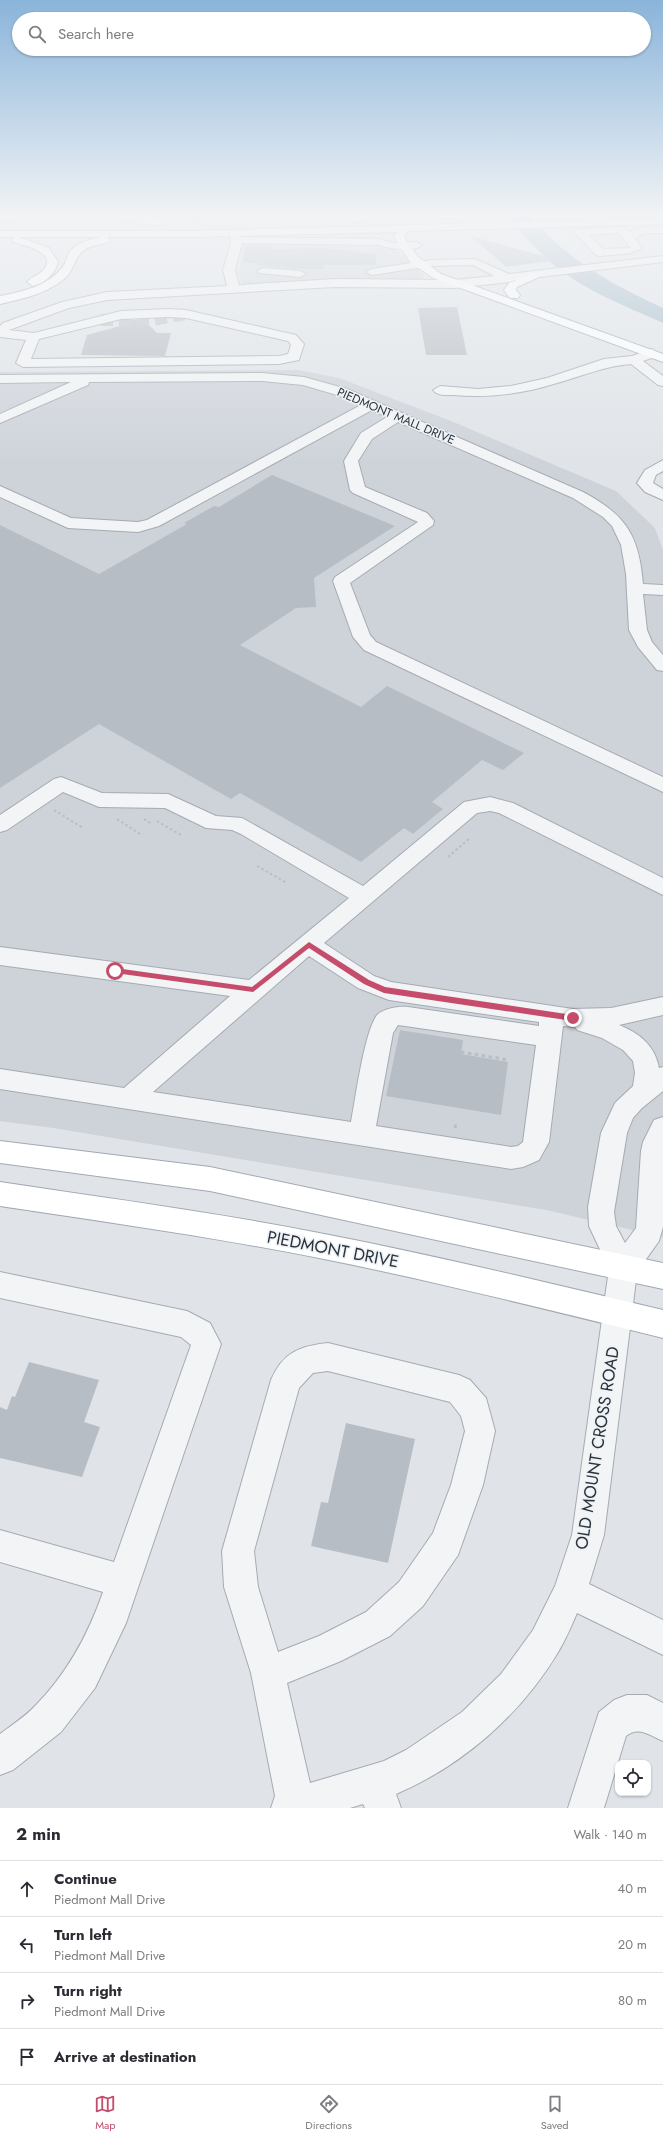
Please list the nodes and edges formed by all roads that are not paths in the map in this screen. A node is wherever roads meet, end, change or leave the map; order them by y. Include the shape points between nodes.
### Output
1 (14, 296) edge
2 (122, 296) edge
3 (492, 296) edge
4 (517, 296) edge
5 (0, 300) edge
6 (0, 332) edge
7 (34, 337) junction
8 (659, 353) edge
9 (634, 360) junction
10 (91, 378) junction
11 (0, 379) edge
12 (663, 382) edge
13 (440, 390) dead end
14 (372, 405) junction
15 (397, 416) junction
16 (0, 419) edge
17 (663, 464) edge
18 (0, 491) edge
19 (663, 495) edge
20 (634, 588) junction
21 (663, 590) edge
22 (663, 666) edge
23 (663, 785) edge
24 (0, 825) edge
25 (663, 887) edge
26 (365, 897) junction
27 (309, 944) junction
28 (0, 956) edge
29 (253, 990) junction
30 (663, 1006) edge
31 (558, 1024) junction
32 (0, 1079) edge
33 (654, 1082) edge
34 (128, 1099) junction
35 (663, 1128) edge
36 (361, 1135) junction
37 (0, 1152) edge
38 (0, 1194) edge
39 (623, 1268) junction
40 (663, 1276) edge
41 (0, 1285) edge
42 (617, 1313) junction
43 (663, 1324) edge
44 (0, 1546) edge
45 (122, 1581) junction
46 (570, 1592) junction
47 (663, 1638) edge
48 (268, 1673) junction
49 (663, 1723) edge
50 (0, 1757) edge
51 (378, 1796) edge
52 (292, 1807) edge
53 (586, 1808) edge

1 - 5 main road
2 - 6 street via 94,298 66,305 7,326
3 - 8 main road
4 - 8 main road
6 - 7 street
7 - 7 street via 121,315 168,313 186,314 292,338 298,344 294,357 279,360 23,363
8 - 9 street
9 - 12 street
9 - 13 street via 609,362 540,384 493,392
10 - 11 street, PIEDMONT MALL DRIVE
10 - 14 street, PIEDMONT MALL DRIVE via 283,378 329,387
10 - 16 street
14 - 15 street, PIEDMONT MALL DRIVE
14 - 18 street via 153,523 138,527 68,523
15 - 20 street, PIEDMONT MALL DRIVE via 578,495 602,510 618,524 629,540
15 - 23 street via 366,436 351,461 358,490 421,516 426,521 425,525 341,580 362,638 370,646
17 - 19 street via 650,473 646,481 647,487
20 - 21 street
20 - 22 street, PIEDMONT MALL DRIVE via 636,618 642,639
24 - 26 street via 61,784 90,798 103,801 168,801 213,824 235,823 248,829
25 - 26 street via 498,804 485,804 471,807 464,812
26 - 27 street
27 - 29 street
27 - 31 street via 366,982 384,990
28 - 29 street
29 - 34 street
30 - 31 street via 611,1017
31 - 33 street via 622,1036 636,1045 646,1061 647,1076
31 - 36 street via 408,1016 389,1018 382,1027
31 - 36 street via 536,1142 528,1154 511,1158
32 - 34 street
33 - 39 street via 622,1113 615,1128 601,1220
34 - 36 street
35 - 39 street, OLD MOUNT CROSS ROAD via 654,1151 649,1232
37 - 39 main road via 210,1179
38 - 42 main road, PIEDMONT DRIVE via 353,1252
39 - 40 main road
39 - 42 street, OLD MOUNT CROSS ROAD
41 - 45 street via 187,1325 200,1333 206,1344
42 - 43 main road, PIEDMONT DRIVE
42 - 46 street, OLD MOUNT CROSS ROAD via 588,1535
44 - 45 street
45 - 50 street via 109,1623 83,1676 48,1719
46 - 47 street
46 - 51 street, OLD MOUNT CROSS ROAD via 541,1648 513,1686 475,1725 420,1763 389,1778
48 - 48 street via 329,1649 378,1624 411,1594 446,1543 467,1486 480,1431 475,1409 459,1390 328,1356 306,1360 286,1380 238,1551 241,1587
48 - 52 street
49 - 53 street via 647,1714 627,1713 612,1725
51 - 52 street, OLD MOUNT CROSS ROAD

